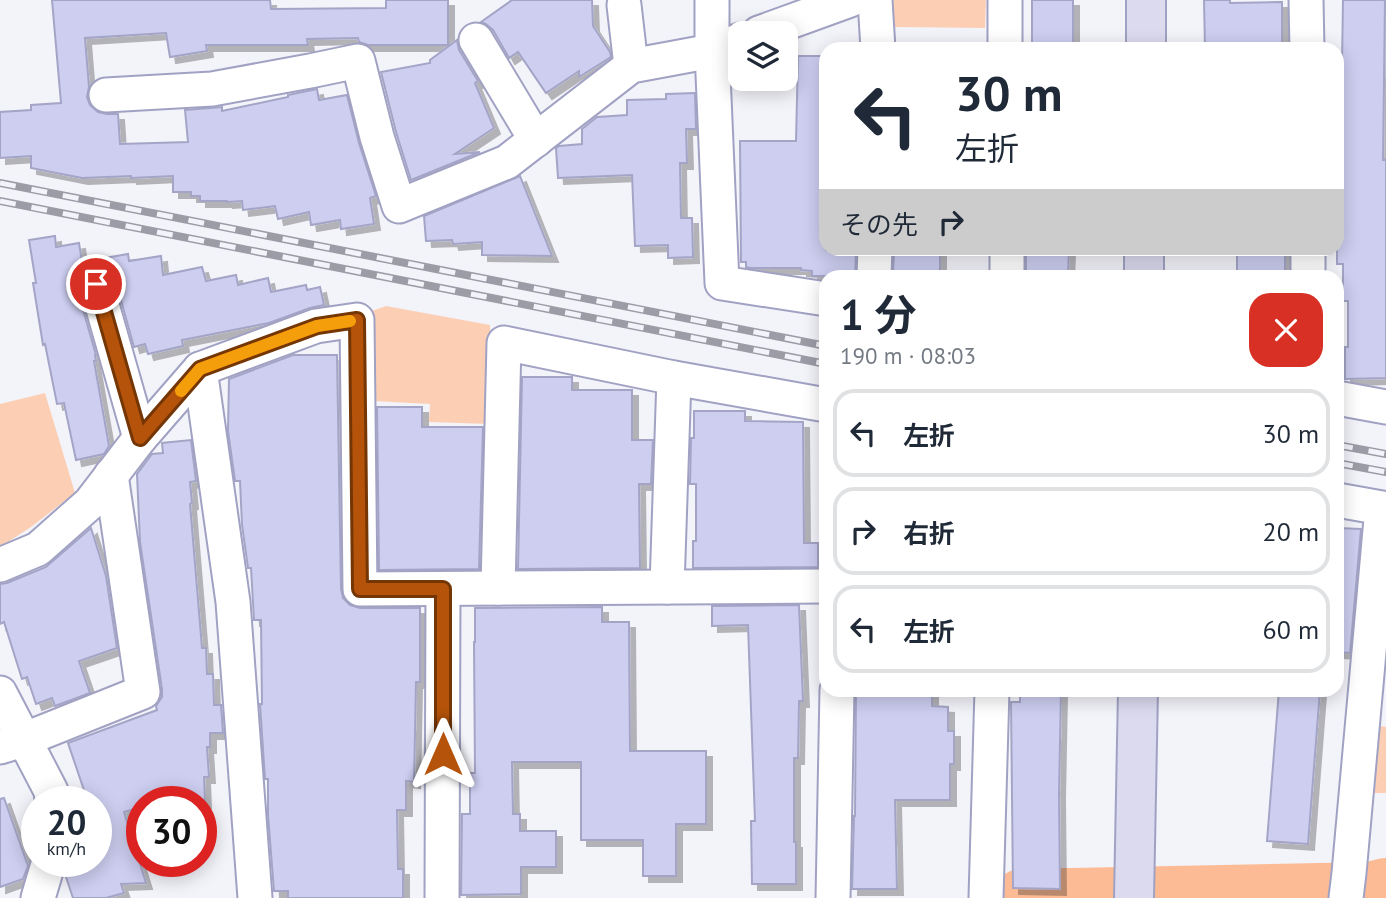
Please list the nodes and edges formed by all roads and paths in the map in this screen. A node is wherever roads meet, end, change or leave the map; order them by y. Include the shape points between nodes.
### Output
1 (712, 0) edge
2 (850, 0) edge
3 (875, 0) edge
4 (1005, 0) edge
5 (1146, 0) edge
6 (1306, 0) edge
7 (624, 5) dead end
8 (792, 21) edge
9 (476, 40) dead end
10 (878, 42) edge
11 (1005, 42) edge
12 (1146, 42) edge
13 (1307, 42) edge
14 (726, 45) edge
15 (631, 66) junction
16 (106, 95) dead end
17 (536, 140) junction
18 (96, 284) dead end
19 (819, 298) edge
20 (200, 369) junction
21 (674, 378) junction
22 (1344, 399) edge
23 (819, 404) edge
24 (1386, 407) edge
25 (140, 438) junction
26 (111, 475) junction
27 (1344, 501) edge
28 (0, 565) edge
29 (819, 586) edge
30 (667, 587) junction
31 (498, 588) junction
32 (443, 589) junction
33 (0, 693) edge
34 (837, 697) edge
35 (992, 697) edge
36 (1138, 697) edge
37 (12, 744) edge
38 (47, 786) edge
39 (44, 877) edge
40 (1348, 885) edge
41 (1135, 889) edge
42 (833, 893) edge
43 (986, 893) edge
44 (442, 895) edge
45 (38, 898) edge
46 (255, 898) edge

1 - 14 street
2 - 8 street
3 - 10 street
4 - 11 street
5 - 12 street
6 - 13 street
7 - 15 street
9 - 17 street
14 - 15 street
14 - 19 street via 722,283
15 - 17 street
16 - 17 street via 212,89 358,61 399,206 507,162
18 - 25 street
20 - 25 street
20 - 32 street via 317,326 357,320 360,589
20 - 46 street via 233,602
21 - 23 street
21 - 30 street
21 - 31 street via 504,343
22 - 24 street
25 - 26 street
26 - 28 street via 90,503 37,548
26 - 37 street via 143,692
27 - 40 street via 1382,508
29 - 30 street
30 - 31 street
31 - 32 street
32 - 44 street
33 - 37 street
34 - 42 street
35 - 43 street
36 - 41 street
37 - 38 street
39 - 45 street

